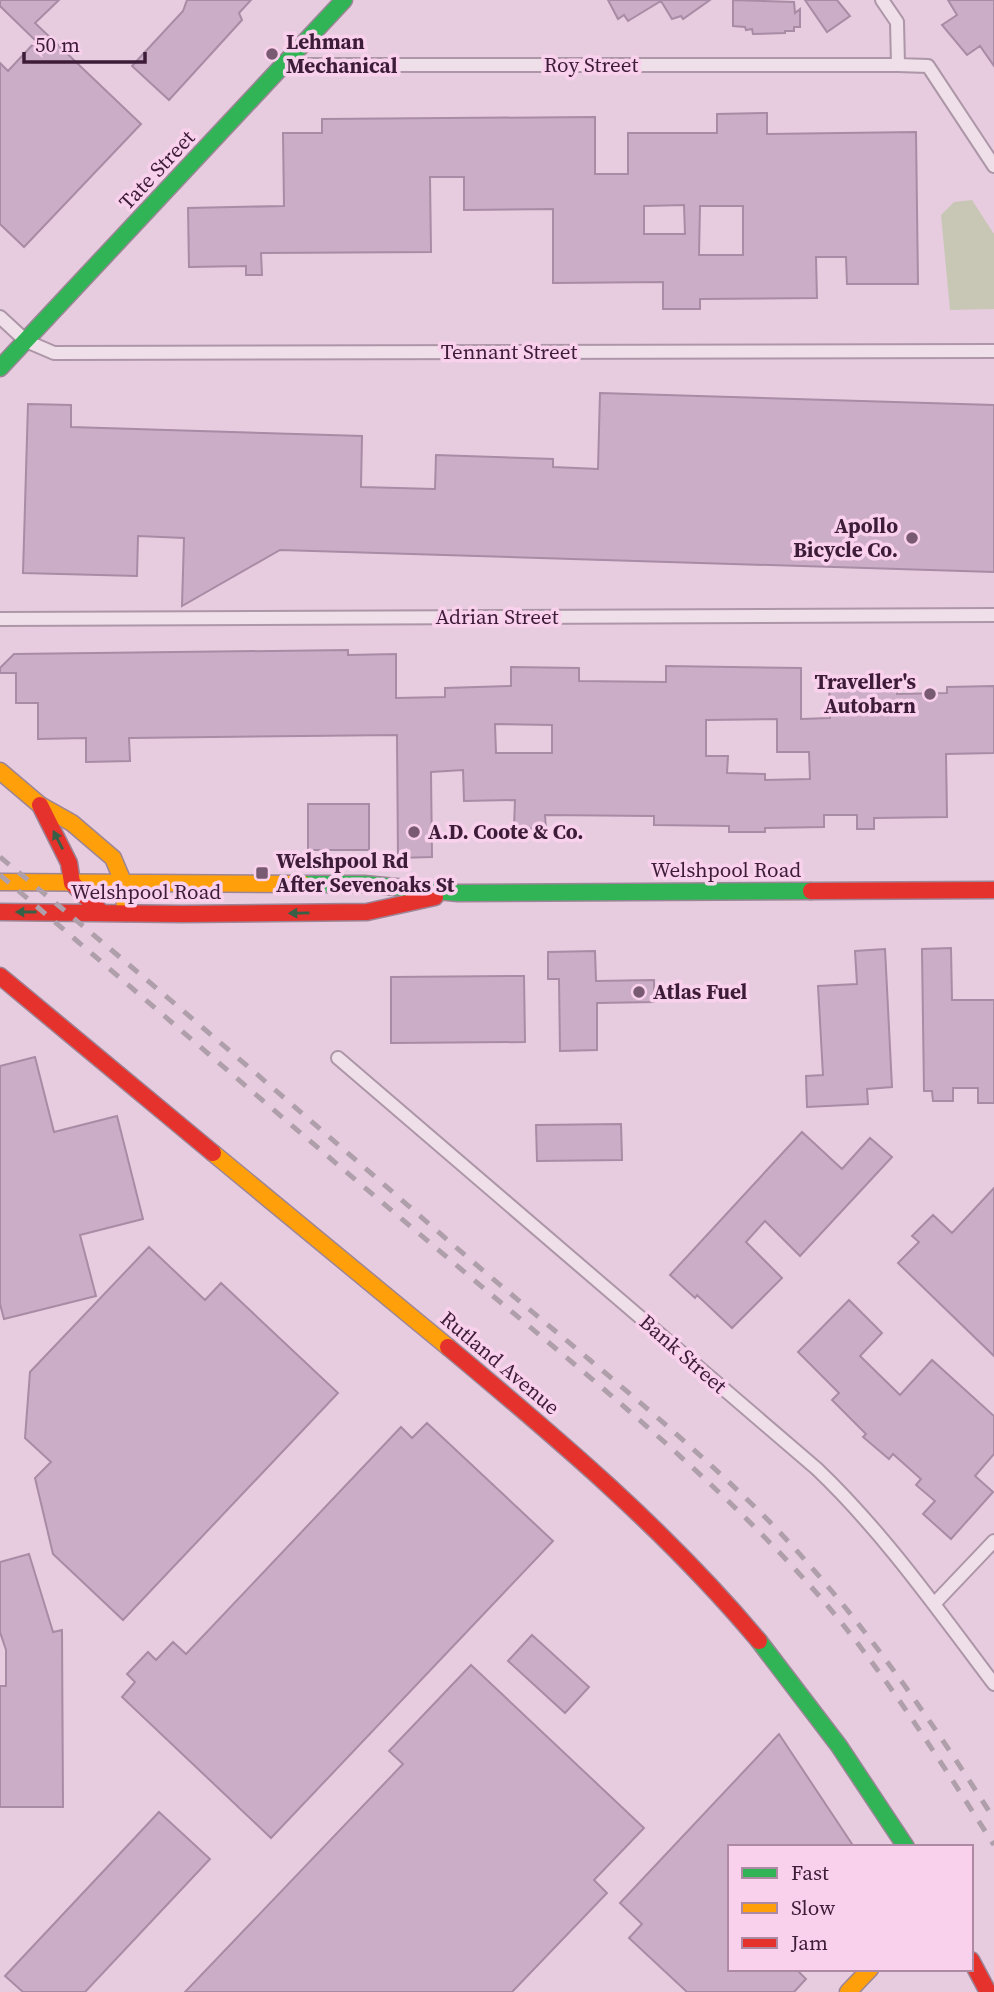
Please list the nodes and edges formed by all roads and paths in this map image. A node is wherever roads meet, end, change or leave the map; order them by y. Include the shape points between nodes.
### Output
1 (344, 0) edge
2 (883, 0) edge
3 (283, 65) junction
4 (898, 65) junction
5 (994, 166) edge
6 (0, 317) edge
7 (26, 341) junction
8 (994, 351) edge
9 (0, 368) edge
10 (994, 615) edge
11 (0, 619) edge
12 (0, 771) edge
13 (40, 806) junction
14 (0, 882) edge
15 (72, 883) junction
16 (124, 884) junction
17 (994, 890) edge
18 (457, 892) junction
19 (0, 912) edge
20 (101, 912) junction
21 (125, 913) junction
22 (0, 976) edge
23 (338, 1058) dead end
24 (994, 1541) edge
25 (934, 1604) junction
26 (994, 1684) edge
27 (905, 1845) edge
28 (973, 1964) edge
29 (868, 1971) edge
30 (848, 1992) edge
31 (988, 1992) edge

1 - 3 street, Tate Street
2 - 4 street via 897,22
3 - 4 street, Roy Street
3 - 7 street, Tate Street
4 - 5 street, Roy Street via 928,66
6 - 7 street
7 - 8 street, Tennant Street via 54,353
7 - 9 street, Tate Street
10 - 11 street, Adrian Street
12 - 13 street
15 -> 13 street via 69,863
13 - 16 street via 72,823 113,858
14 - 15 street, Welshpool Road
15 - 16 street, Welshpool Road
15 - 20 street
16 - 18 street, Welshpool Road via 364,884
16 - 21 street
17 - 18 street, Welshpool Road
18 -> 21 street, Welshpool Road via 367,912
20 -> 19 street, Welshpool Road
20 - 21 street, Welshpool Road
22 - 27 street, Rutland Avenue via 558,1439 649,1521 763,1646 860,1774
23 - 25 street, Bank Street via 817,1469 855,1506
24 - 25 street
25 - 26 street, Bank Street
28 - 31 street
29 - 30 street

